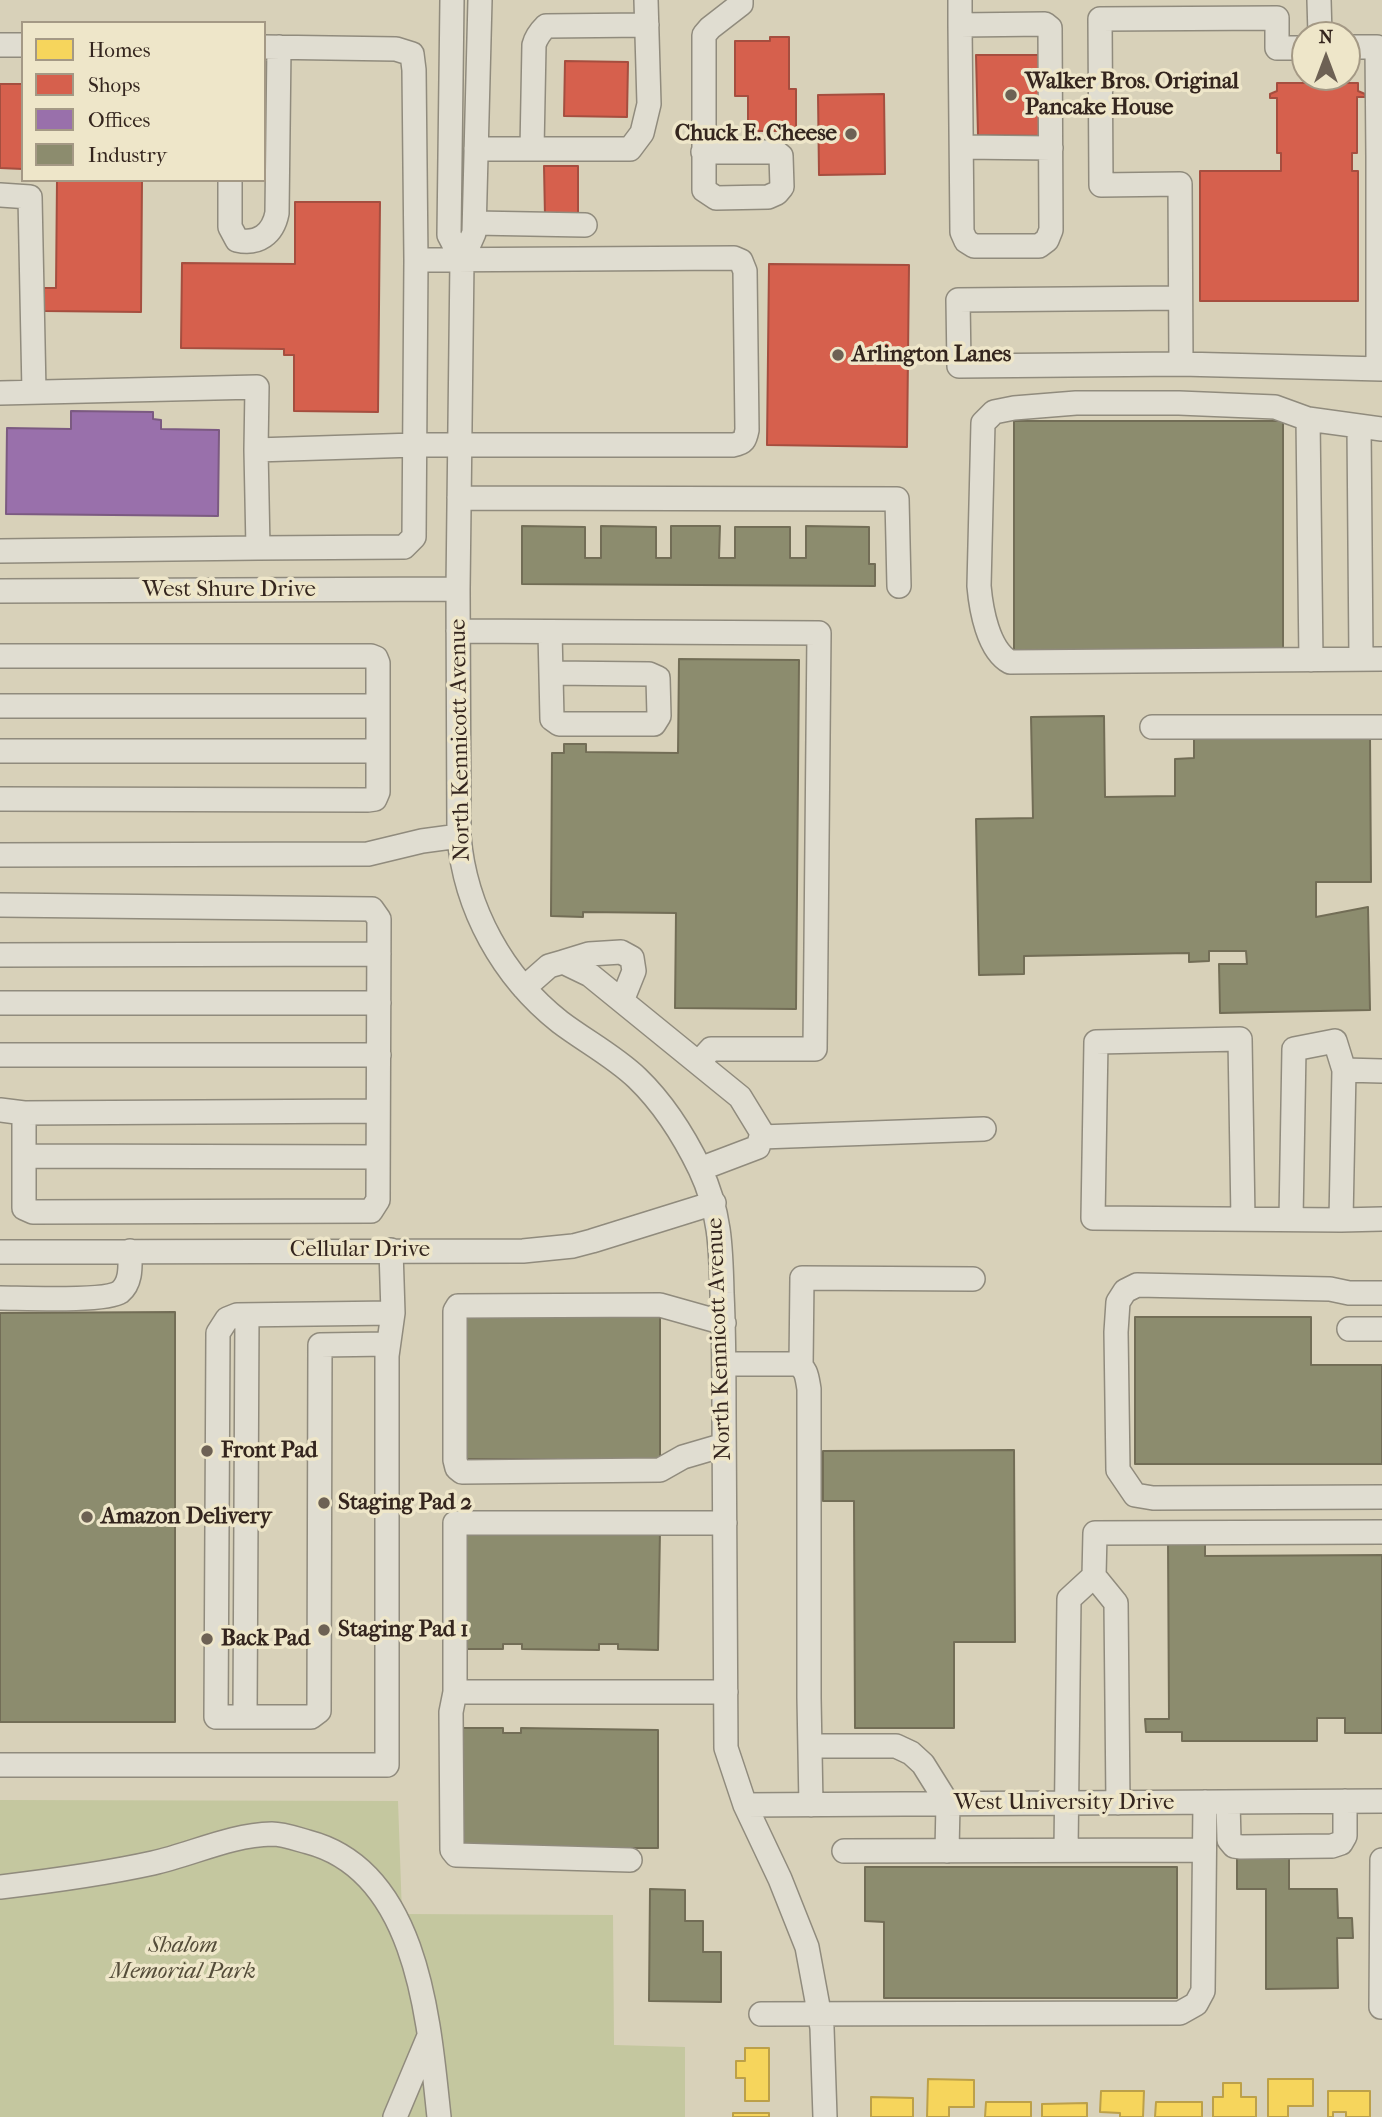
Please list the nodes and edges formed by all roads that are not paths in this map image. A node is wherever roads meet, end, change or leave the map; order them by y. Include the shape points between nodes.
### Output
1 (452, 0) edge
2 (480, 0) edge
3 (646, 0) edge
4 (741, 0) edge
5 (960, 0) edge
6 (1319, 0) edge
7 (1320, 21) edge
8 (647, 25) junction
9 (960, 25) junction
10 (0, 45) edge
11 (21, 45) edge
12 (272, 47) edge
13 (1361, 47) edge
14 (1291, 48) edge
15 (961, 147) junction
16 (1051, 148) junction
17 (476, 149) junction
18 (532, 149) junction
19 (704, 152) dead end
20 (1380, 158) edge
21 (230, 182) edge
22 (0, 195) edge
23 (475, 223) junction
24 (585, 225) dead end
25 (416, 260) junction
26 (462, 260) junction
27 (1180, 299) junction
28 (1181, 364) junction
29 (1380, 369) edge
30 (34, 392) junction
31 (0, 393) edge
32 (1308, 419) junction
33 (1359, 426) junction
34 (1382, 429) edge
35 (415, 445) junction
36 (459, 446) junction
37 (256, 450) junction
38 (459, 498) junction
39 (258, 548) junction
40 (0, 551) edge
41 (899, 586) dead end
42 (458, 589) junction
43 (0, 591) edge
44 (458, 631) junction
45 (550, 632) junction
46 (0, 656) edge
47 (1372, 659) edge
48 (1311, 660) junction
49 (551, 673) junction
50 (0, 706) edge
51 (378, 706) junction
52 (1152, 727) dead end
53 (1382, 727) edge
54 (0, 751) edge
55 (378, 751) junction
56 (0, 799) edge
57 (459, 836) junction
58 (0, 855) edge
59 (0, 905) edge
60 (379, 954) junction
61 (0, 955) edge
62 (563, 962) junction
63 (524, 988) junction
64 (622, 1000) junction
65 (0, 1003) edge
66 (379, 1003) junction
67 (0, 1055) edge
68 (379, 1055) junction
69 (699, 1062) junction
70 (1344, 1070) junction
71 (1382, 1071) edge
72 (0, 1110) edge
73 (378, 1111) junction
74 (24, 1113) junction
75 (984, 1129) dead end
76 (761, 1137) junction
77 (24, 1156) junction
78 (378, 1157) junction
79 (700, 1169) junction
80 (714, 1203) junction
81 (1243, 1219) junction
82 (1291, 1219) junction
83 (1382, 1219) edge
84 (1341, 1220) junction
85 (391, 1250) junction
86 (130, 1251) junction
87 (0, 1252) edge
88 (973, 1279) dead end
89 (1382, 1293) edge
90 (0, 1298) edge
91 (393, 1312) junction
92 (247, 1315) junction
93 (723, 1324) junction
94 (1349, 1329) dead end
95 (1382, 1329) edge
96 (388, 1344) junction
97 (724, 1364) junction
98 (801, 1366) junction
99 (724, 1445) junction
100 (1382, 1497) edge
101 (725, 1524) junction
102 (1382, 1532) edge
103 (217, 1559) junction
104 (246, 1559) junction
105 (1094, 1576) junction
106 (455, 1692) junction
107 (726, 1692) junction
108 (245, 1717) junction
109 (810, 1746) junction
110 (0, 1765) edge
111 (1345, 1801) junction
112 (1382, 1801) edge
113 (1205, 1802) junction
114 (1228, 1802) junction
115 (1067, 1803) junction
116 (1118, 1803) junction
117 (948, 1804) junction
118 (746, 1805) junction
119 (811, 1805) junction
120 (1066, 1850) junction
121 (1205, 1850) junction
122 (844, 1851) dead end
123 (947, 1851) junction
124 (630, 1860) dead end
125 (1382, 1860) edge
126 (0, 1887) edge
127 (1381, 2007) edge
128 (819, 2013) junction
129 (761, 2014) dead end
130 (429, 2035) junction
131 (395, 2117) edge
132 (439, 2117) edge
133 (825, 2117) edge

1 - 26 street, North Kennicott Avenue via 449,235
2 - 17 street, North Kennicott Avenue
3 - 8 street
4 - 19 street via 704,35
5 - 9 street
6 - 7 street
8 - 18 street via 649,104 642,133 630,149
8 - 18 street via 547,26 541,31 534,45
9 - 15 street
9 - 16 street via 1045,24 1051,28
10 - 11 street
12 - 21 street via 277,213 275,224 261,239 237,240 230,227
12 - 25 street via 396,49 412,54
13 - 20 street via 1377,47
14 - 27 street via 1277,48 1277,18 1100,19 1101,185 1180,184
15 - 16 street
15 - 16 street via 962,232 974,246 1039,246 1047,240 1051,230
17 - 18 street
17 - 23 street, North Kennicott Avenue
20 - 29 street
22 - 30 street via 30,197
23 - 24 street
23 - 26 street, North Kennicott Avenue
25 - 26 street
25 - 35 street
26 - 36 street, North Kennicott Avenue
26 - 36 street via 741,261 745,271 747,430 741,444 733,445
27 - 28 street
27 - 28 street via 958,300 959,366
28 - 29 street
30 - 31 street
30 - 37 street via 257,387
32 - 33 street
32 - 48 street
32 - 48 street via 1275,407 1179,403 1076,403 993,412 983,423 979,586 993,644 1010,662
33 - 34 street
33 - 47 street
35 - 36 street
35 - 37 street
35 - 39 street via 414,537 404,547
36 - 38 street, North Kennicott Avenue
37 - 39 street
38 - 41 street via 897,499
38 - 42 street, North Kennicott Avenue
39 - 40 street
42 - 43 street, West Shure Drive
42 - 44 street, North Kennicott Avenue
44 - 45 street
44 - 57 street, North Kennicott Avenue
45 - 49 street
45 - 69 street via 819,633 815,1049 711,1049
46 - 51 street via 371,656 378,663
47 - 48 street
49 - 49 street via 552,719 559,724 654,724 659,716 658,678 649,674
50 - 51 street
51 - 55 street
52 - 53 street
54 - 55 street
55 - 56 street via 378,792 375,799 368,800
57 - 58 street via 368,854
57 - 63 street, North Kennicott Avenue via 462,864 478,913
59 - 60 street via 372,909 379,919
60 - 61 street
60 - 66 street
62 - 63 street via 549,966
62 - 64 street via 590,975
62 - 64 street via 621,951 632,958 634,971
63 - 79 street, North Kennicott Avenue via 639,1080 672,1119
64 - 69 street
65 - 66 street
66 - 68 street
67 - 68 street
68 - 73 street
69 - 76 street via 740,1097
70 - 71 street
70 - 82 street via 1335,1041 1294,1049
70 - 84 street
72 - 74 street
73 - 74 street
73 - 78 street
74 - 77 street
75 - 76 street
76 - 79 street via 758,1147
77 - 78 street
77 - 78 street via 24,1208 33,1212 371,1211 378,1200
79 - 80 street, North Kennicott Avenue
80 - 85 street, Cellular Drive via 573,1245 523,1251
80 - 93 street, North Kennicott Avenue
81 - 81 street via 1093,1218 1096,1042 1240,1039
81 - 82 street
82 - 84 street
83 - 84 street
85 - 86 street, Cellular Drive
85 - 91 street
86 - 87 street, Cellular Drive
86 - 90 street via 129,1279 119,1292 102,1297
88 - 98 street via 802,1278
89 - 100 street via 1138,1285 1125,1291 1118,1302 1116,1332 1118,1471 1135,1494 1153,1498
91 - 92 street
91 - 96 street
92 - 103 street via 227,1319 218,1334
92 - 104 street
93 - 97 street, North Kennicott Avenue
93 - 99 street via 660,1305 458,1306 455,1460 462,1472 660,1470 683,1457
94 - 95 street
96 - 108 street via 320,1345 319,1711 311,1717
96 - 110 street via 387,1765
97 - 98 street
97 - 99 street, North Kennicott Avenue
98 - 109 street via 809,1388
99 - 101 street, North Kennicott Avenue
101 - 106 street via 455,1523
101 - 107 street, North Kennicott Avenue
102 - 105 street via 1095,1533
103 - 104 street
103 - 108 street via 216,1717
104 - 108 street
105 - 115 street via 1069,1599
105 - 116 street via 1116,1603
106 - 107 street
106 - 124 street via 451,1712 452,1850 456,1855
107 - 118 street, North Kennicott Avenue via 726,1748
109 - 117 street via 896,1746 922,1765
109 - 119 street
111 - 112 street, West University Drive
111 - 114 street, West University Drive
111 - 114 street via 1341,1843 1241,1847 1229,1840
113 - 114 street, West University Drive
113 - 116 street, West University Drive
113 - 121 street
115 - 116 street, West University Drive
115 - 117 street, West University Drive
115 - 120 street
117 - 119 street, West University Drive
117 - 123 street
118 - 119 street, West University Drive
118 - 128 street, North Kennicott Avenue via 807,1947
120 - 121 street
120 - 123 street
121 - 128 street via 1203,1991 1196,2004 1180,2013
122 - 123 street
125 - 127 street
126 - 130 street via 154,1863 240,1838 275,1834 327,1847 364,1872 394,1912 412,1954
128 - 129 street
128 - 133 street, North Kennicott Avenue
130 - 131 street
130 - 132 street

